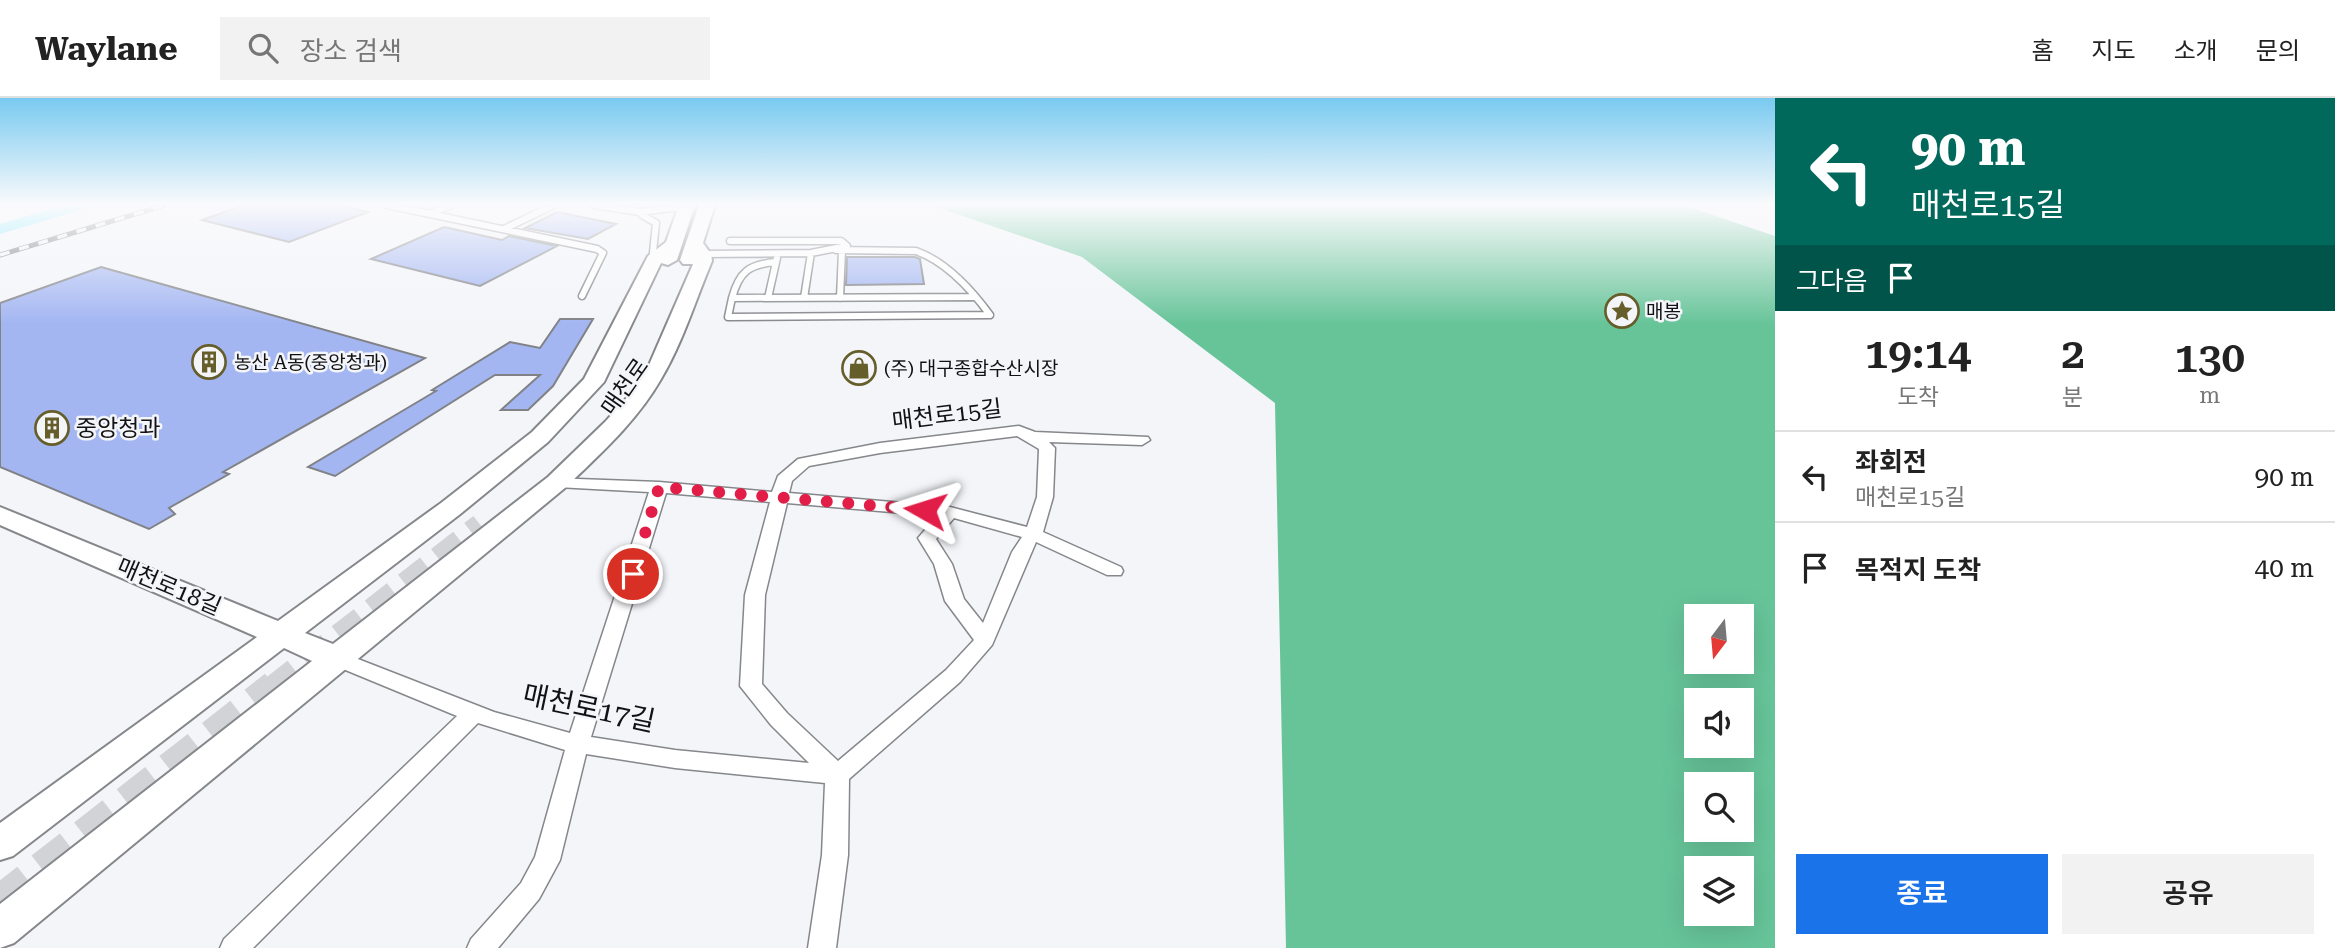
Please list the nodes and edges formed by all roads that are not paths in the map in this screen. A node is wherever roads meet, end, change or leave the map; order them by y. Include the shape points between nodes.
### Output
1 (577, 245) edge
2 (654, 245) edge
3 (691, 245) edge
4 (692, 245) edge
5 (846, 245) edge
6 (691, 248) junction
7 (839, 250) junction
8 (778, 253) junction
9 (811, 253) junction
10 (776, 262) junction
11 (652, 265) junction
12 (582, 296) dead end
13 (974, 297) junction
14 (732, 298) junction
15 (768, 298) junction
16 (804, 298) junction
17 (841, 298) junction
18 (1033, 437) junction
19 (1142, 440) dead end
20 (557, 482) junction
21 (659, 487) junction
22 (779, 499) junction
23 (950, 512) junction
24 (0, 514) edge
25 (473, 524) tunnel mouth
26 (1033, 534) junction
27 (1114, 571) dead end
28 (283, 635) junction
29 (985, 640) junction
30 (338, 659) junction
31 (473, 714) junction
32 (578, 743) junction
33 (837, 775) junction
34 (0, 844) edge
35 (0, 929) edge
36 (234, 948) edge
37 (481, 948) edge
38 (822, 948) edge

1 - 12 lane via 603,253
2 - 11 lane
3 - 6 main road, 매천로
4 - 6 main road, 매천로
5 - 7 lane
6 - 8 lane
6 - 11 main road via 656,256
6 - 20 main road via 659,366 599,441
6 - 25 main road, 매천로 via 668,314 626,392 537,484
7 - 9 lane
7 - 13 lane via 929,254
7 - 17 lane
8 - 9 lane
8 - 10 lane
9 - 16 lane
10 - 14 lane via 742,270
10 - 15 lane
11 - 28 main road via 593,382 540,437
13 - 14 lane via 990,315 728,317
13 - 17 lane
14 - 15 lane
15 - 16 lane
16 - 17 lane
18 - 19 street, 매천로15길
18 - 22 street, 매천로15길 via 1019,430 954,437 803,462 784,479
18 - 26 street via 1047,448 1045,497
20 - 21 street
20 - 30 main road
21 - 22 street
21 - 32 street
22 - 23 street
22 - 33 street, 매천로15길 via 755,595 751,686
23 - 26 street
23 - 29 street via 927,538 943,564 955,601
24 - 28 main road, 매천로18길
26 - 27 street
26 - 29 street via 1021,552
28 - 30 main road, 매천로18길
28 - 34 main road
29 - 33 street via 953,676
30 - 31 street, 매천로17길
30 - 35 main road
31 - 32 street, 매천로17길
31 - 36 street
32 - 33 street, 매천로17길
32 - 37 street via 547,860 530,891
33 - 38 street via 835,855

